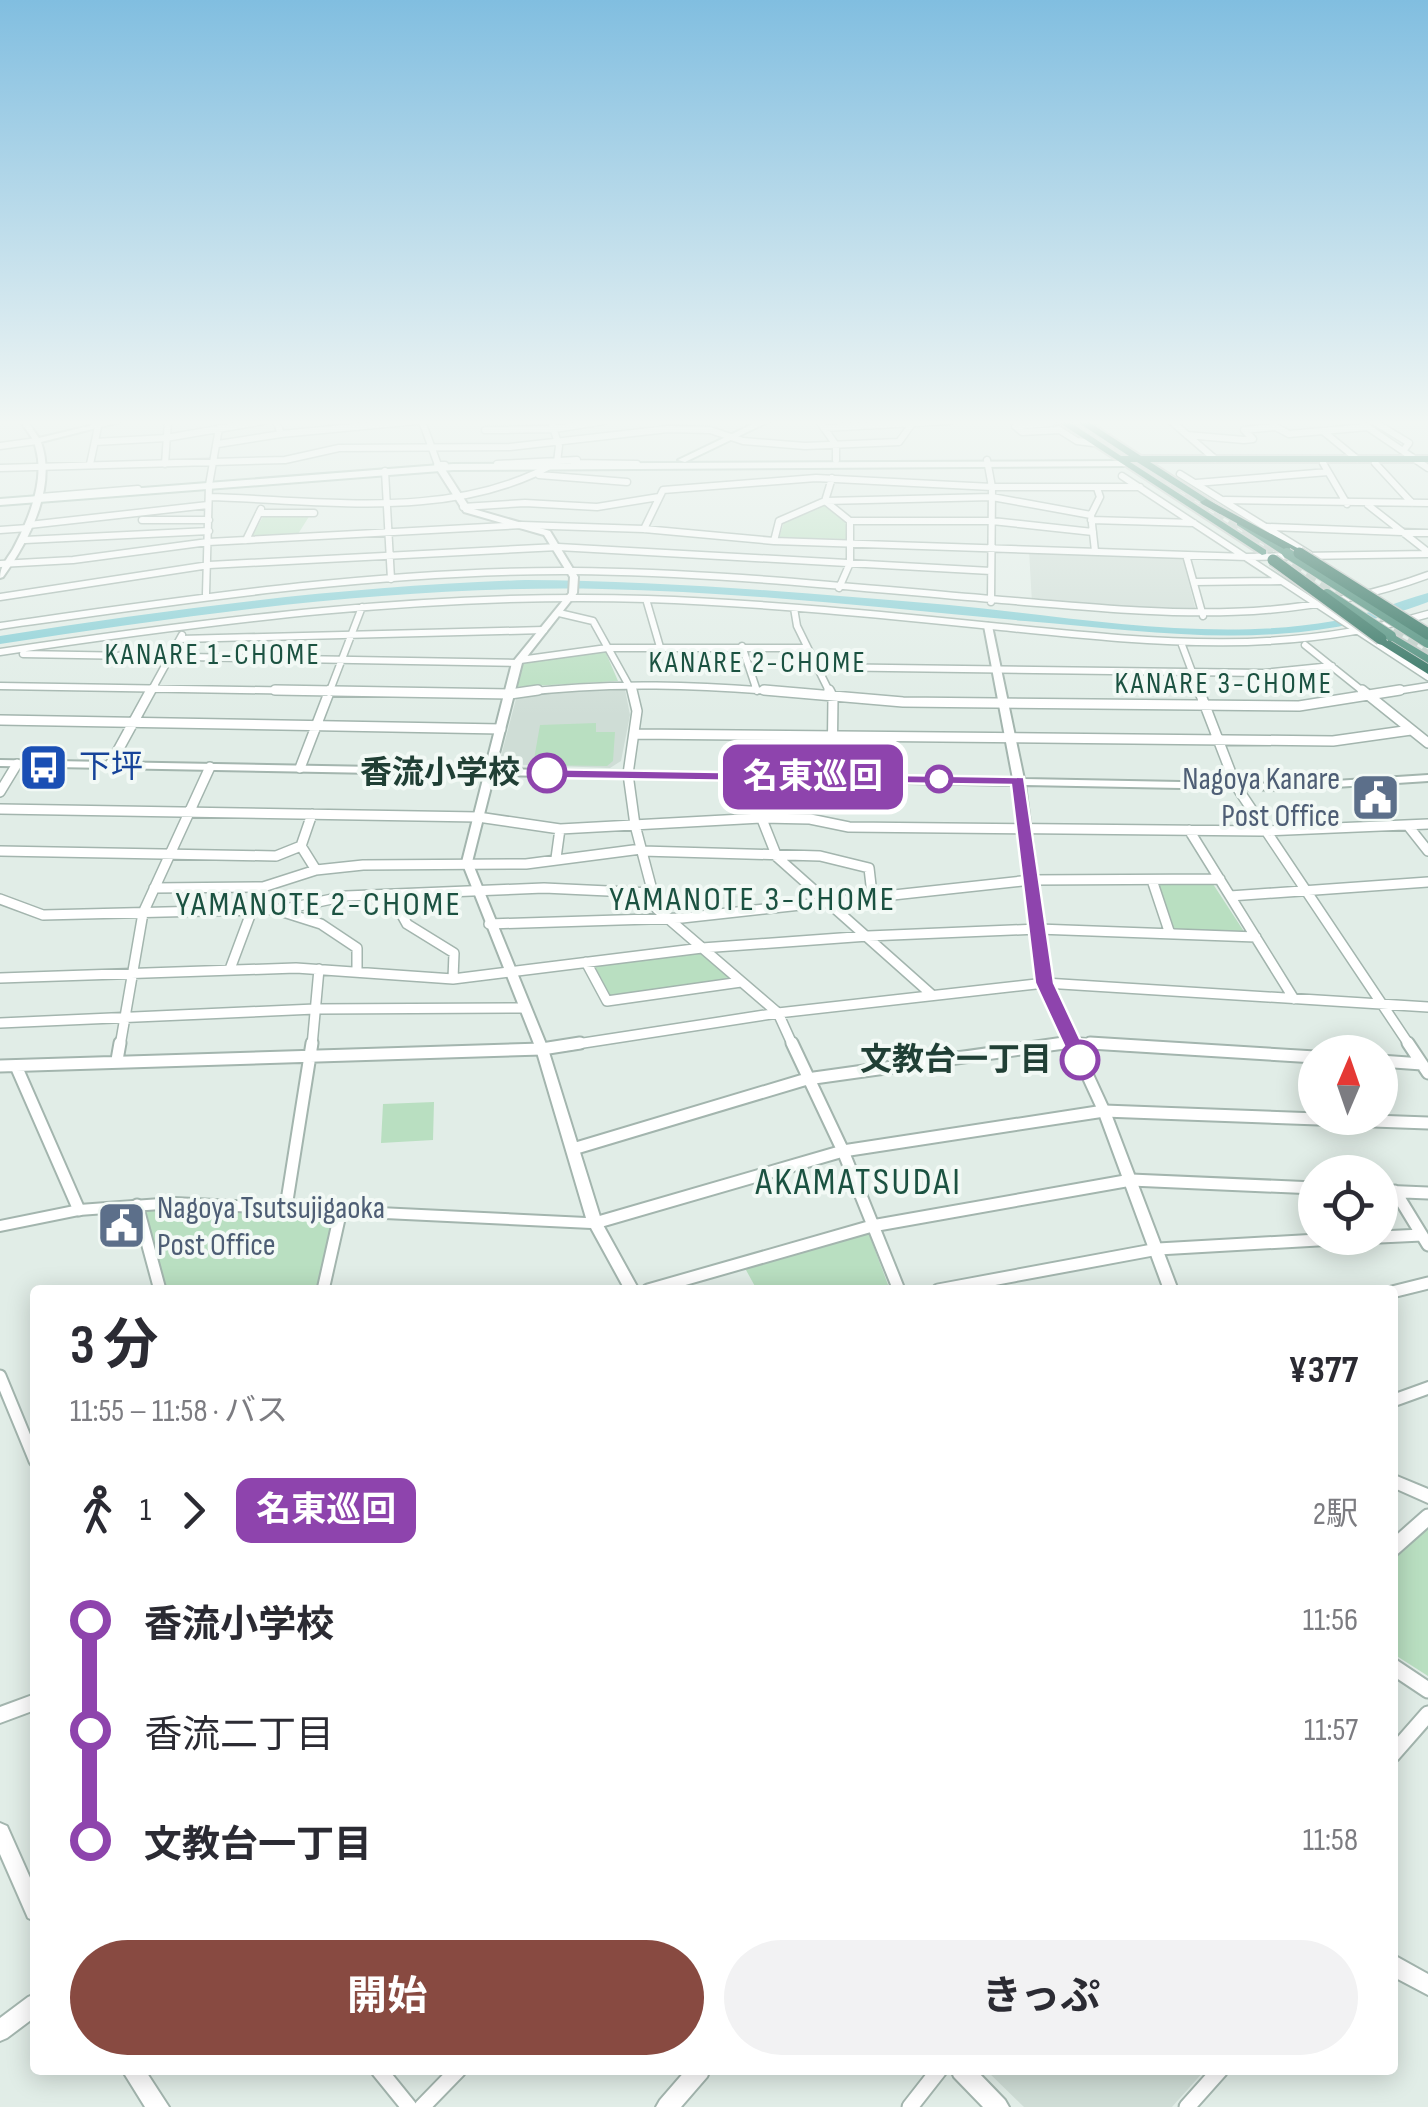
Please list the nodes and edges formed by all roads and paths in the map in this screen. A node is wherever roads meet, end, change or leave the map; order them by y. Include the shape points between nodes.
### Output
1 (31, 519) edge
2 (115, 519) edge
3 (141, 519) edge
4 (193, 519) edge
5 (256, 519) edge
6 (312, 519) edge
7 (387, 519) edge
8 (502, 519) edge
9 (649, 519) edge
10 (785, 519) edge
11 (1091, 519) edge
12 (1119, 519) edge
13 (1191, 519) edge
14 (1205, 519) edge
15 (1242, 519) edge
16 (1254, 519) edge
17 (1384, 519) edge
18 (208, 520) joint
19 (850, 521) joint
20 (992, 521) junction
21 (1195, 523) junction
22 (522, 526) junction
23 (29, 527) junction
24 (1266, 527) junction
25 (644, 529) junction
26 (0, 530) edge
27 (386, 530) junction
28 (209, 531) junction
29 (1094, 532) junction
30 (1398, 532) junction
31 (1428, 533) edge
32 (141, 534) junction
33 (304, 536) junction
34 (731, 538) junction
35 (25, 540) junction
36 (246, 540) junction
37 (774, 540) junction
38 (208, 542) junction
39 (850, 542) junction
40 (558, 547) junction
41 (990, 547) junction
42 (1096, 550) junction
43 (1293, 553) junction
44 (1428, 553) edge
45 (390, 554) junction
46 (1186, 555) junction
47 (726, 556) junction
48 (1268, 556) joint
49 (1247, 557) junction
50 (1313, 557) junction
51 (850, 563) junction
52 (5, 564) edge
53 (209, 566) junction
54 (991, 571) junction
55 (572, 574) junction
56 (0, 575) edge
57 (1428, 575) edge
58 (720, 577) junction
59 (391, 579) junction
60 (1281, 581) junction
61 (1194, 582) junction
62 (839, 588) junction
63 (206, 594) junction
64 (572, 595) junction
65 (0, 596) edge
66 (1374, 598) junction
67 (646, 599) junction
68 (991, 602) junction
69 (1317, 606) junction
70 (362, 608) junction
71 (794, 608) junction
72 (559, 613) junction
73 (1428, 614) edge
74 (1203, 616) junction
75 (1410, 618) junction
76 (188, 624) junction
77 (0, 626) edge
78 (988, 626) junction
79 (544, 630) junction
80 (1358, 631) junction
81 (1428, 631) edge
82 (350, 635) junction
83 (1386, 637) junction
84 (180, 640) junction
85 (1428, 644) edge
86 (1182, 645) junction
87 (1305, 645) junction
88 (742, 646) junction
89 (660, 647) junction
90 (607, 648) junction
91 (808, 648) junction
92 (0, 653) edge
93 (170, 657) junction
94 (340, 660) junction
95 (1428, 660) edge
96 (518, 661) junction
97 (1332, 666) junction
98 (816, 667) junction
99 (996, 670) junction
100 (1428, 670) edge
101 (1192, 672) junction
102 (1428, 678) edge
103 (0, 686) edge
104 (631, 686) junction
105 (1428, 686) edge
106 (153, 688) junction
107 (328, 691) junction
108 (757, 691) junction
109 (510, 694) junction
110 (1370, 697) junction
111 (833, 698) junction
112 (1003, 702) junction
113 (1205, 705) junction
114 (0, 720) edge
115 (135, 722) junction
116 (317, 726) junction
117 (501, 729) junction
118 (1411, 730) junction
119 (634, 734) junction
120 (829, 737) junction
121 (1010, 738) junction
122 (1218, 740) junction
123 (1428, 744) edge
124 (0, 763) edge
125 (17, 764) junction
126 (110, 765) junction
127 (210, 767) junction
128 (300, 768) junction
129 (491, 772) junction
130 (628, 774) junction
131 (751, 776) junction
132 (832, 778) junction
133 (1428, 778) edge
134 (1018, 780) junction
135 (1236, 786) junction
136 (0, 792) edge
137 (0, 809) edge
138 (190, 812) junction
139 (312, 814) junction
140 (478, 817) junction
141 (761, 818) junction
142 (1428, 824) edge
143 (634, 825) junction
144 (1409, 827) junction
145 (560, 828) junction
146 (1025, 829) junction
147 (1190, 830) junction
148 (1262, 831) junction
149 (301, 846) junction
150 (642, 850) junction
151 (0, 851) edge
152 (1428, 851) edge
153 (169, 856) junction
154 (777, 857) junction
155 (556, 858) junction
156 (468, 865) junction
157 (316, 870) junction
158 (1031, 880) junction
159 (1152, 880) junction
160 (1220, 880) junction
161 (1428, 882) edge
162 (154, 888) junction
163 (1303, 891) junction
164 (478, 892) junction
165 (651, 893) junction
166 (391, 894) junction
167 (872, 894) junction
168 (1230, 896) junction
169 (825, 898) junction
170 (0, 899) edge
171 (252, 910) junction
172 (274, 910) junction
173 (143, 912) junction
174 (670, 919) junction
175 (488, 924) junction
176 (1038, 929) junction
177 (1170, 934) junction
178 (868, 936) junction
179 (1256, 937) junction
180 (702, 948) junction
181 (586, 962) junction
182 (230, 969) junction
183 (319, 969) junction
184 (357, 971) junction
185 (509, 971) junction
186 (132, 974) junction
187 (0, 978) edge
188 (452, 979) junction
189 (741, 982) junction
190 (1045, 983) junction
191 (931, 994) junction
192 (1294, 998) junction
193 (1380, 1004) junction
194 (1428, 1007) edge
195 (524, 1008) junction
196 (315, 1009) junction
197 (778, 1013) junction
198 (124, 1017) junction
199 (0, 1023) edge
200 (1072, 1042) junction
201 (542, 1049) junction
202 (311, 1055) junction
203 (1298, 1056) edge
204 (117, 1060) junction
205 (1398, 1063) edge
206 (0, 1066) edge
207 (16, 1066) junction
208 (1426, 1067) edge
209 (808, 1079) junction
210 (1104, 1111) junction
211 (1428, 1123) edge
212 (572, 1149) junction
213 (843, 1151) junction
214 (1131, 1180) junction
215 (1298, 1187) edge
216 (1398, 1192) edge
217 (1428, 1193) edge
218 (1398, 1198) edge
219 (137, 1206) junction
220 (286, 1207) junction
221 (79, 1210) junction
222 (341, 1210) junction
223 (595, 1223) junction
224 (0, 1226) edge
225 (872, 1226) junction
226 (1398, 1238) edge
227 (1425, 1240) edge
228 (1298, 1241) edge
229 (1158, 1249) junction
230 (1428, 1283) edge
231 (159, 1285) edge
232 (324, 1285) edge
233 (629, 1285) edge
234 (666, 1285) edge
235 (897, 1285) edge
236 (965, 1285) edge
237 (1169, 1285) edge
238 (1398, 1290) edge
239 (0, 1377) edge
240 (1428, 1388) edge
241 (1398, 1399) edge
242 (30, 1449) edge
243 (1398, 1483) edge
244 (1428, 1496) edge
245 (1428, 1517) edge
246 (1398, 1544) edge
247 (1398, 1670) edge
248 (1428, 1690) edge
249 (30, 1704) edge
250 (0, 1714) edge
251 (1428, 1714) edge
252 (1398, 1748) edge
253 (0, 1832) edge
254 (30, 1900) edge
255 (1398, 1967) edge
256 (1428, 1984) edge
257 (30, 2008) edge
258 (0, 2031) edge
259 (136, 2075) edge
260 (383, 2075) edge
261 (453, 2075) edge
262 (696, 2075) edge
263 (936, 2075) edge
264 (966, 2075) edge
265 (1215, 2075) edge
266 (158, 2107) edge
267 (409, 2107) edge
268 (422, 2107) edge
269 (667, 2107) edge
270 (910, 2107) edge
271 (998, 2107) edge
272 (1186, 2107) edge

1 - 23 street
2 - 23 street
3 - 32 street
4 - 18 street
5 - 36 street
6 - 33 street
7 - 27 street
8 - 22 street
9 - 25 street
10 - 37 street
11 - 29 street
12 - 21 street
13 - 21 street
14 - 48 highway
15 - 43 highway
16 - 24 street
17 - 30 street
18 - 28 street
19 - 20 street
19 - 39 street
20 - 29 street
20 - 41 street
21 - 49 street
22 - 25 street
22 - 27 street
22 - 40 street via 547,533
23 - 26 street
23 - 35 street
24 - 30 street
24 - 50 street
25 - 34 street
27 - 33 street
27 - 45 street
28 - 32 street
28 - 38 street
29 - 42 street
30 - 31 street
30 - 44 street
32 - 35 street
33 - 36 street
34 - 37 street
34 - 47 street
35 - 52 street
36 - 38 street
37 - 39 street
38 - 52 street
38 - 53 street
39 - 41 street
39 - 51 street
40 - 45 street
40 - 47 street
40 - 55 street
41 - 42 street
41 - 54 street
42 - 46 street
43 - 66 highway, bridge
43 - 85 highway, bridge
44 - 50 street
45 - 53 street
45 - 59 street
46 - 49 street
46 - 61 street
47 - 51 street
47 - 58 street
48 - 83 highway, bridge
49 - 50 street
49 - 60 street
50 - 66 street
51 - 54 street
51 - 62 street
52 - 56 street
53 - 63 street
53 - 65 street
54 - 68 street
55 - 58 street
55 - 59 street
55 - 64 street
57 - 66 street
58 - 62 street
59 - 63 street
60 - 61 street
60 - 69 street
61 - 74 street
62 - 68 street
63 - 77 street
64 - 67 street
64 - 70 street
64 - 72 street
66 - 69 street
66 - 75 street, bridge
66 - 81 highway, bridge
67 - 71 street
67 - 89 street
68 - 74 street
69 - 74 street
69 - 80 street
70 - 76 street
70 - 82 street
71 - 78 street
71 - 91 street
72 - 79 street
72 - 90 street via 593,621
73 - 75 street
75 - 80 street
75 - 81 street
76 - 84 street
76 - 92 street
78 - 86 street
78 - 99 street
79 - 82 street
79 - 96 street
80 - 87 street
80 - 102 street
82 - 84 street
82 - 94 street
83 - 95 highway
83 - 100 highway
84 - 93 street
86 - 87 street
86 - 101 street
87 - 97 street
88 - 89 street
88 - 91 street
88 - 108 street
89 - 90 street
90 - 96 street
90 - 104 street
91 - 98 street
92 - 93 street
93 - 94 street
93 - 106 street
94 - 96 street
94 - 107 street
96 - 109 street
97 - 101 street
97 - 110 street
98 - 99 street
98 - 111 street
99 - 101 street
99 - 112 street
101 - 113 street
103 - 106 street
104 - 108 street
104 - 109 street
104 - 119 street
105 - 110 street
106 - 107 street
106 - 115 street
107 - 109 street
107 - 116 street
108 - 111 street
109 - 117 street
110 - 113 street via 1299,706
110 - 118 street
111 - 112 street
111 - 120 street
112 - 113 street
112 - 121 street
113 - 122 street
114 - 115 street
115 - 116 street
115 - 126 street
116 - 117 street
116 - 128 street
117 - 129 street
118 - 122 street via 1333,741
118 - 123 street
119 - 120 street
119 - 130 street
120 - 121 street
120 - 132 street
121 - 122 street
121 - 134 street
122 - 135 street
124 - 125 street
125 - 126 street
125 - 136 street
126 - 127 street
127 - 128 street
127 - 138 street
128 - 129 street
129 - 130 street
129 - 140 street
130 - 131 street
130 - 143 street
131 - 132 street
131 - 141 street
132 - 134 street
133 - 135 street
134 - 135 street
134 - 146 street
135 - 148 street
137 - 138 street
138 - 139 street
138 - 153 street
139 - 140 street
139 - 149 street
140 - 145 street
140 - 156 street
141 - 143 street
141 - 146 street via 849,827
141 - 154 street
142 - 144 street
143 - 145 street
143 - 150 street
144 - 148 street
144 - 152 street
145 - 155 street
146 - 147 street
146 - 158 street
147 - 148 street
147 - 160 street
148 - 163 street
149 - 153 street via 276,856
149 - 157 street
150 - 154 street
150 - 155 street
150 - 165 street
151 - 153 street
153 - 162 street
154 - 167 street via 820,856 868,868
154 - 169 street
155 - 156 street
156 - 157 street
156 - 164 street
157 - 162 street via 263,887
158 - 159 street
158 - 167 street
158 - 176 street
159 - 160 street
159 - 177 street
160 - 168 street
161 - 163 street
162 - 173 street
163 - 168 street
163 - 193 street
164 - 165 street
164 - 166 street
164 - 175 street
165 - 174 street
166 - 172 street
166 - 188 street via 407,924 454,953
167 - 169 street
168 - 179 street
169 - 174 street
169 - 178 street
170 - 173 street via 43,914
171 - 172 street
171 - 173 street
171 - 182 street
172 - 184 street via 321,924 357,948
173 - 186 street
174 - 175 street
174 - 180 street
175 - 185 street
176 - 177 street
176 - 178 street
176 - 190 street
177 - 179 street
178 - 180 street
178 - 191 street
179 - 192 street
180 - 181 street
180 - 189 street
181 - 185 street
181 - 189 street via 608,1001
182 - 183 street
182 - 186 street
183 - 184 street
183 - 196 street
184 - 188 street
185 - 188 street
185 - 195 street
186 - 187 street
186 - 198 street
189 - 197 street
190 - 191 street
190 - 192 street
190 - 200 street
191 - 197 street
192 - 193 street
193 - 194 street
193 - 208 street
195 - 196 street
195 - 201 street
196 - 198 street
196 - 202 street
197 - 201 street
197 - 209 street
198 - 199 street
198 - 204 street
200 - 203 street
200 - 209 street
200 - 210 street
201 - 202 street
201 - 212 street
202 - 204 street
202 - 220 street
204 - 207 street
205 - 208 street
206 - 207 street
207 - 221 street
209 - 212 street
209 - 213 street
210 - 211 street
210 - 213 street
210 - 214 street
212 - 223 street
213 - 223 street
213 - 225 street
214 - 215 street
214 - 225 street
214 - 229 street
216 - 217 street
218 - 227 street
219 - 220 street
219 - 221 street
219 - 231 street
220 - 222 street
221 - 224 street
222 - 223 street
222 - 232 street
223 - 233 street
225 - 234 street
225 - 235 street
226 - 227 street
228 - 229 street
229 - 236 street
229 - 237 street
230 - 238 street
239 - 242 street
240 - 241 street
243 - 244 street
245 - 246 street
247 - 248 street
249 - 250 street
251 - 252 street
253 - 254 street
255 - 256 street
257 - 258 street
259 - 266 street
260 - 267 street
261 - 268 street
262 - 269 street
263 - 270 street
264 - 271 street
265 - 272 street

